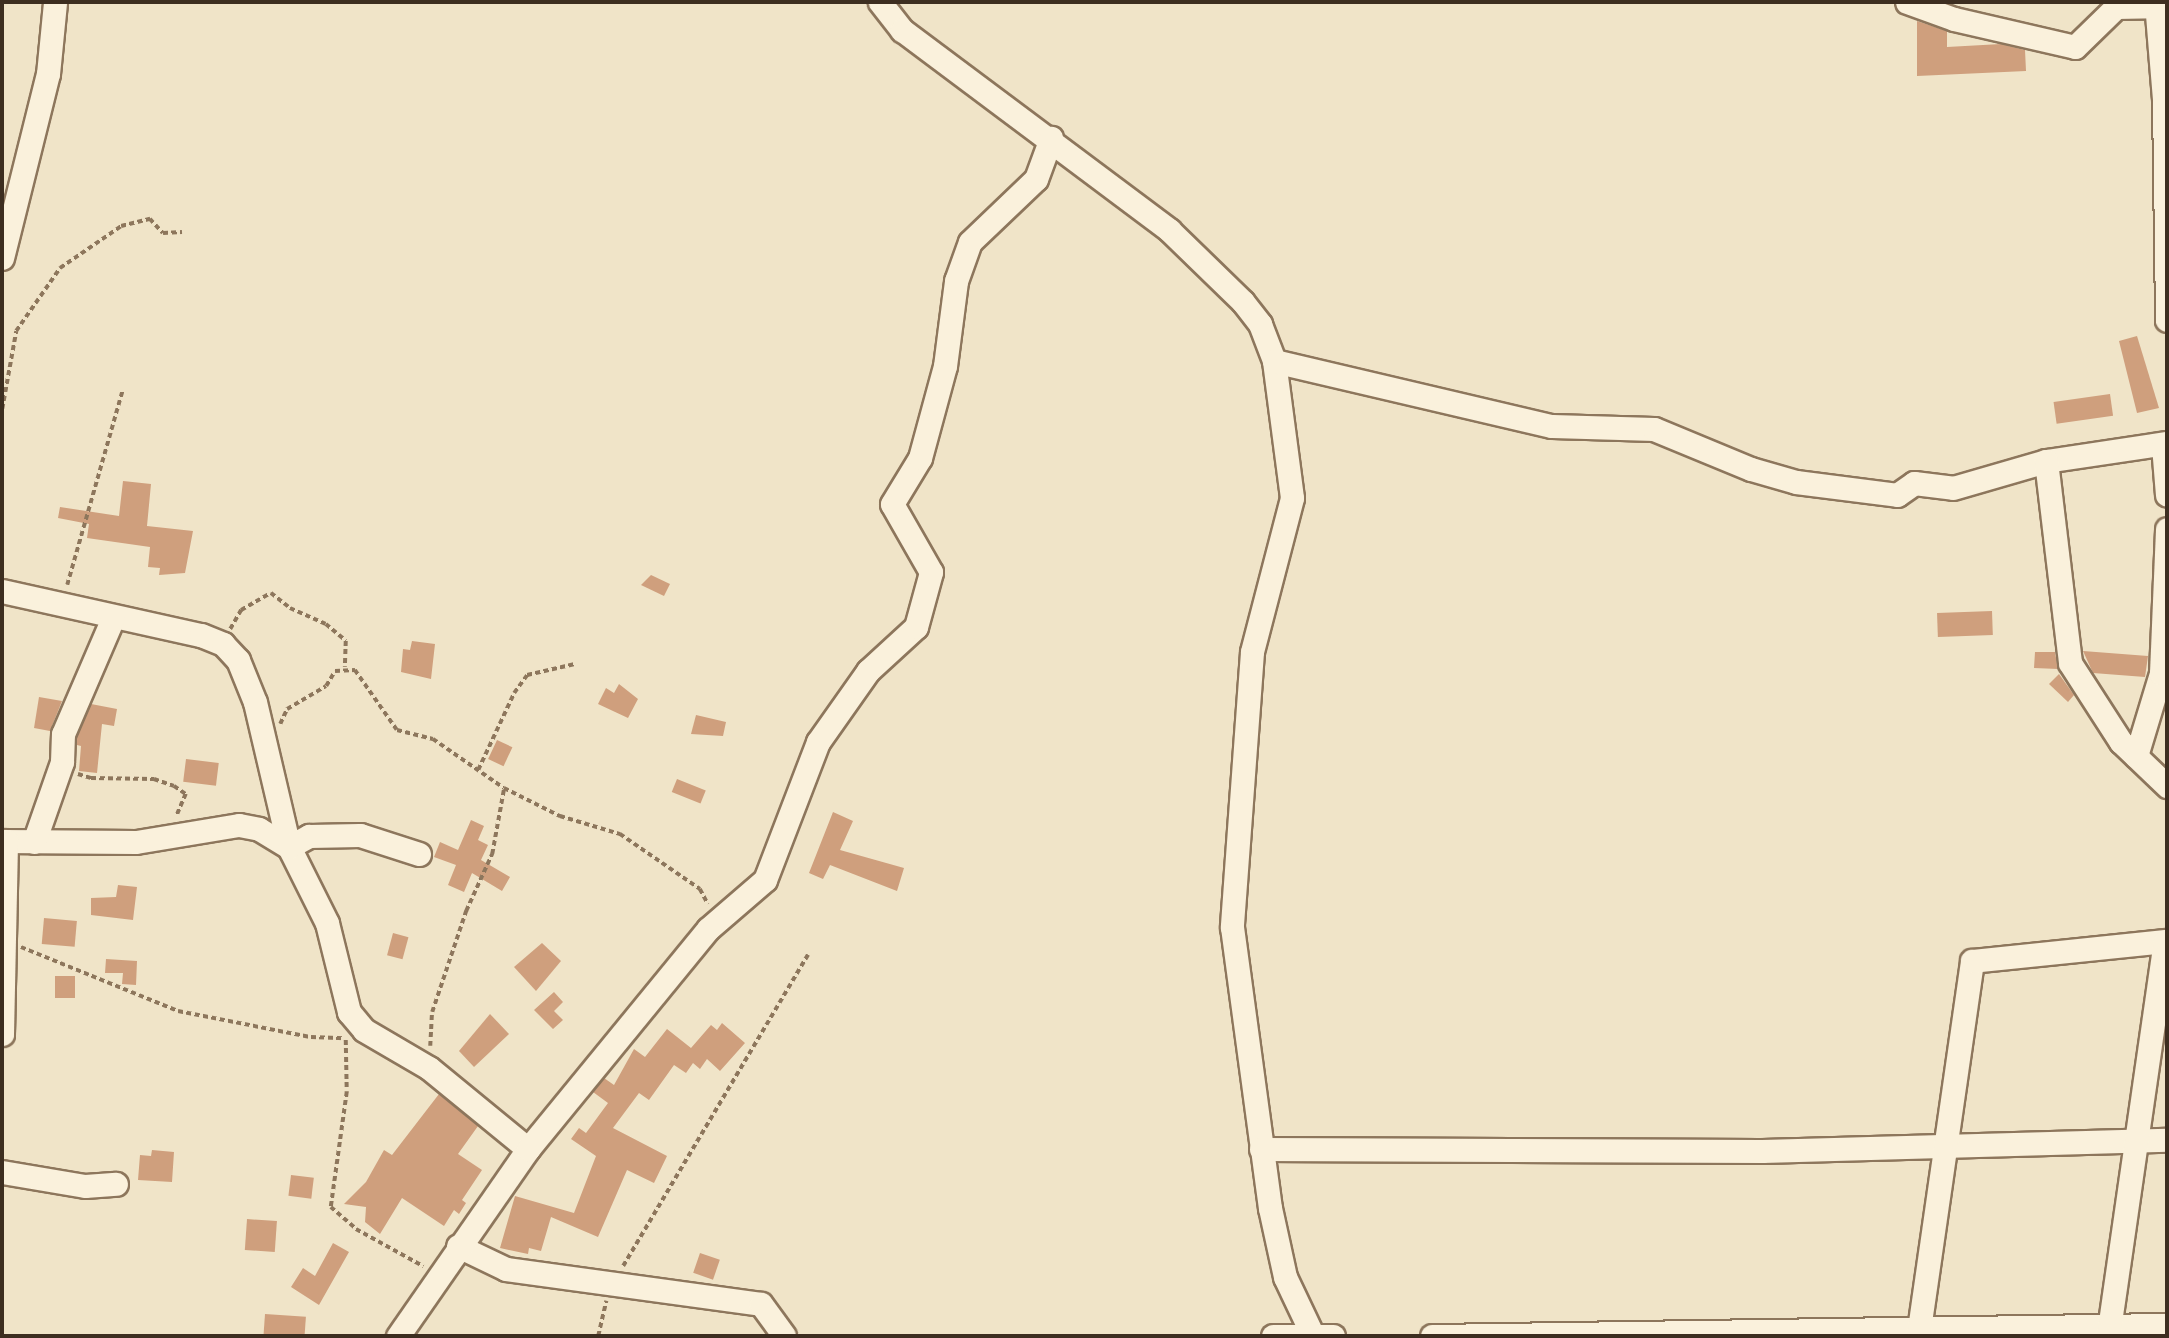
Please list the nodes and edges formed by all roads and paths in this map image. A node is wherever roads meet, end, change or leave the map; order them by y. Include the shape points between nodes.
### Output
1 (55, 2) edge
2 (880, 2) edge
3 (1907, 2) edge
4 (2161, 5) edge
5 (1051, 138) junction
6 (12, 171) edge
7 (182, 232) dead end
8 (2, 258) edge
9 (2167, 320) edge
10 (1274, 362) junction
11 (122, 392) dead end
12 (2, 409) edge
13 (2165, 444) edge
14 (2046, 461) junction
15 (2167, 495) edge
16 (2167, 529) edge
17 (2, 591) edge
18 (61, 607) junction
19 (113, 618) junction
20 (216, 641) junction
21 (575, 664) dead end
22 (345, 667) junction
23 (2164, 674) edge
24 (2136, 756) junction
25 (268, 760) junction
26 (60, 767) junction
27 (478, 770) junction
28 (2167, 786) edge
29 (504, 788) junction
30 (174, 836) junction
31 (4, 841) edge
32 (34, 842) junction
33 (289, 847) junction
34 (419, 854) dead end
35 (708, 929) junction
36 (4, 938) junction
37 (2166, 942) edge
38 (807, 955) dead end
39 (345, 1027) dead end
40 (2, 1034) edge
41 (346, 1038) junction
42 (429, 1068) junction
43 (2139, 1140) junction
44 (2167, 1140) edge
45 (1948, 1144) junction
46 (528, 1149) junction
47 (1261, 1149) junction
48 (2, 1172) edge
49 (116, 1184) dead end
50 (458, 1246) junction
51 (438, 1274) junction
52 (614, 1285) junction
53 (2167, 1325) edge
54 (2108, 1332) edge
55 (1918, 1334) edge
56 (398, 1336) edge
57 (598, 1336) edge
58 (784, 1336) edge
59 (1273, 1336) edge
60 (1319, 1336) edge
61 (1432, 1336) edge

1 - 6 street via 48,74
2 - 5 street via 902,30
3 - 4 street via 1954,19 2075,47 2116,7
4 - 9 street
5 - 10 street via 1169,230 1243,302 1260,324
5 - 35 street via 1036,179 970,242 957,281 945,366 920,458 892,504 931,572 916,627 868,671 818,742 765,880
6 - 8 street
7 - 12 path via 163,233 150,219 121,226 60,268 16,331
10 - 14 street via 1552,426 1654,429 1751,469 1861,491 1897,495 1914,483 1953,488
10 - 47 street via 1292,498 1252,652 1232,927
11 - 18 path
13 - 14 street
13 - 15 street
14 - 24 street via 2070,663 2097,711
16 - 23 street
17 - 18 street
18 - 19 street
19 - 20 street
19 - 26 street via 63,734
20 - 22 path via 241,610 271,593 346,640
20 - 25 street via 239,660 255,702
21 - 27 path via 527,675 514,692
22 - 25 path via 309,698 287,709
22 - 27 path via 365,681 397,730 433,739
23 - 24 street
24 - 28 street
25 - 33 street
26 - 30 path via 91,778 153,779 174,786 186,794 172,823
26 - 32 street
27 - 29 path
29 - 35 path via 560,816 620,834 701,889 708,904
29 - 42 path via 492,854 466,911 432,1012
30 - 32 street via 97,845
30 - 33 street via 239,825 259,829
31 - 32 street
31 - 36 street
33 - 34 street via 309,836 360,835
33 - 42 street via 327,923 349,1012 364,1030
35 - 46 street
36 - 40 street
36 - 41 path via 52,963 178,1011 299,1035
37 - 43 street
37 - 45 street via 1972,961
38 - 52 path
39 - 41 path
41 - 51 path via 346,1092 331,1207 356,1229
42 - 46 street
43 - 44 street
43 - 45 street
43 - 54 street
45 - 47 street via 1762,1151
45 - 55 street
46 - 50 street
47 - 60 street via 1285,1277
48 - 49 street via 85,1186
50 - 51 street
50 - 52 street via 506,1269
51 - 56 street
52 - 57 path via 602,1310
52 - 58 street via 761,1304
53 - 54 street
54 - 55 street
55 - 61 street
59 - 60 street

